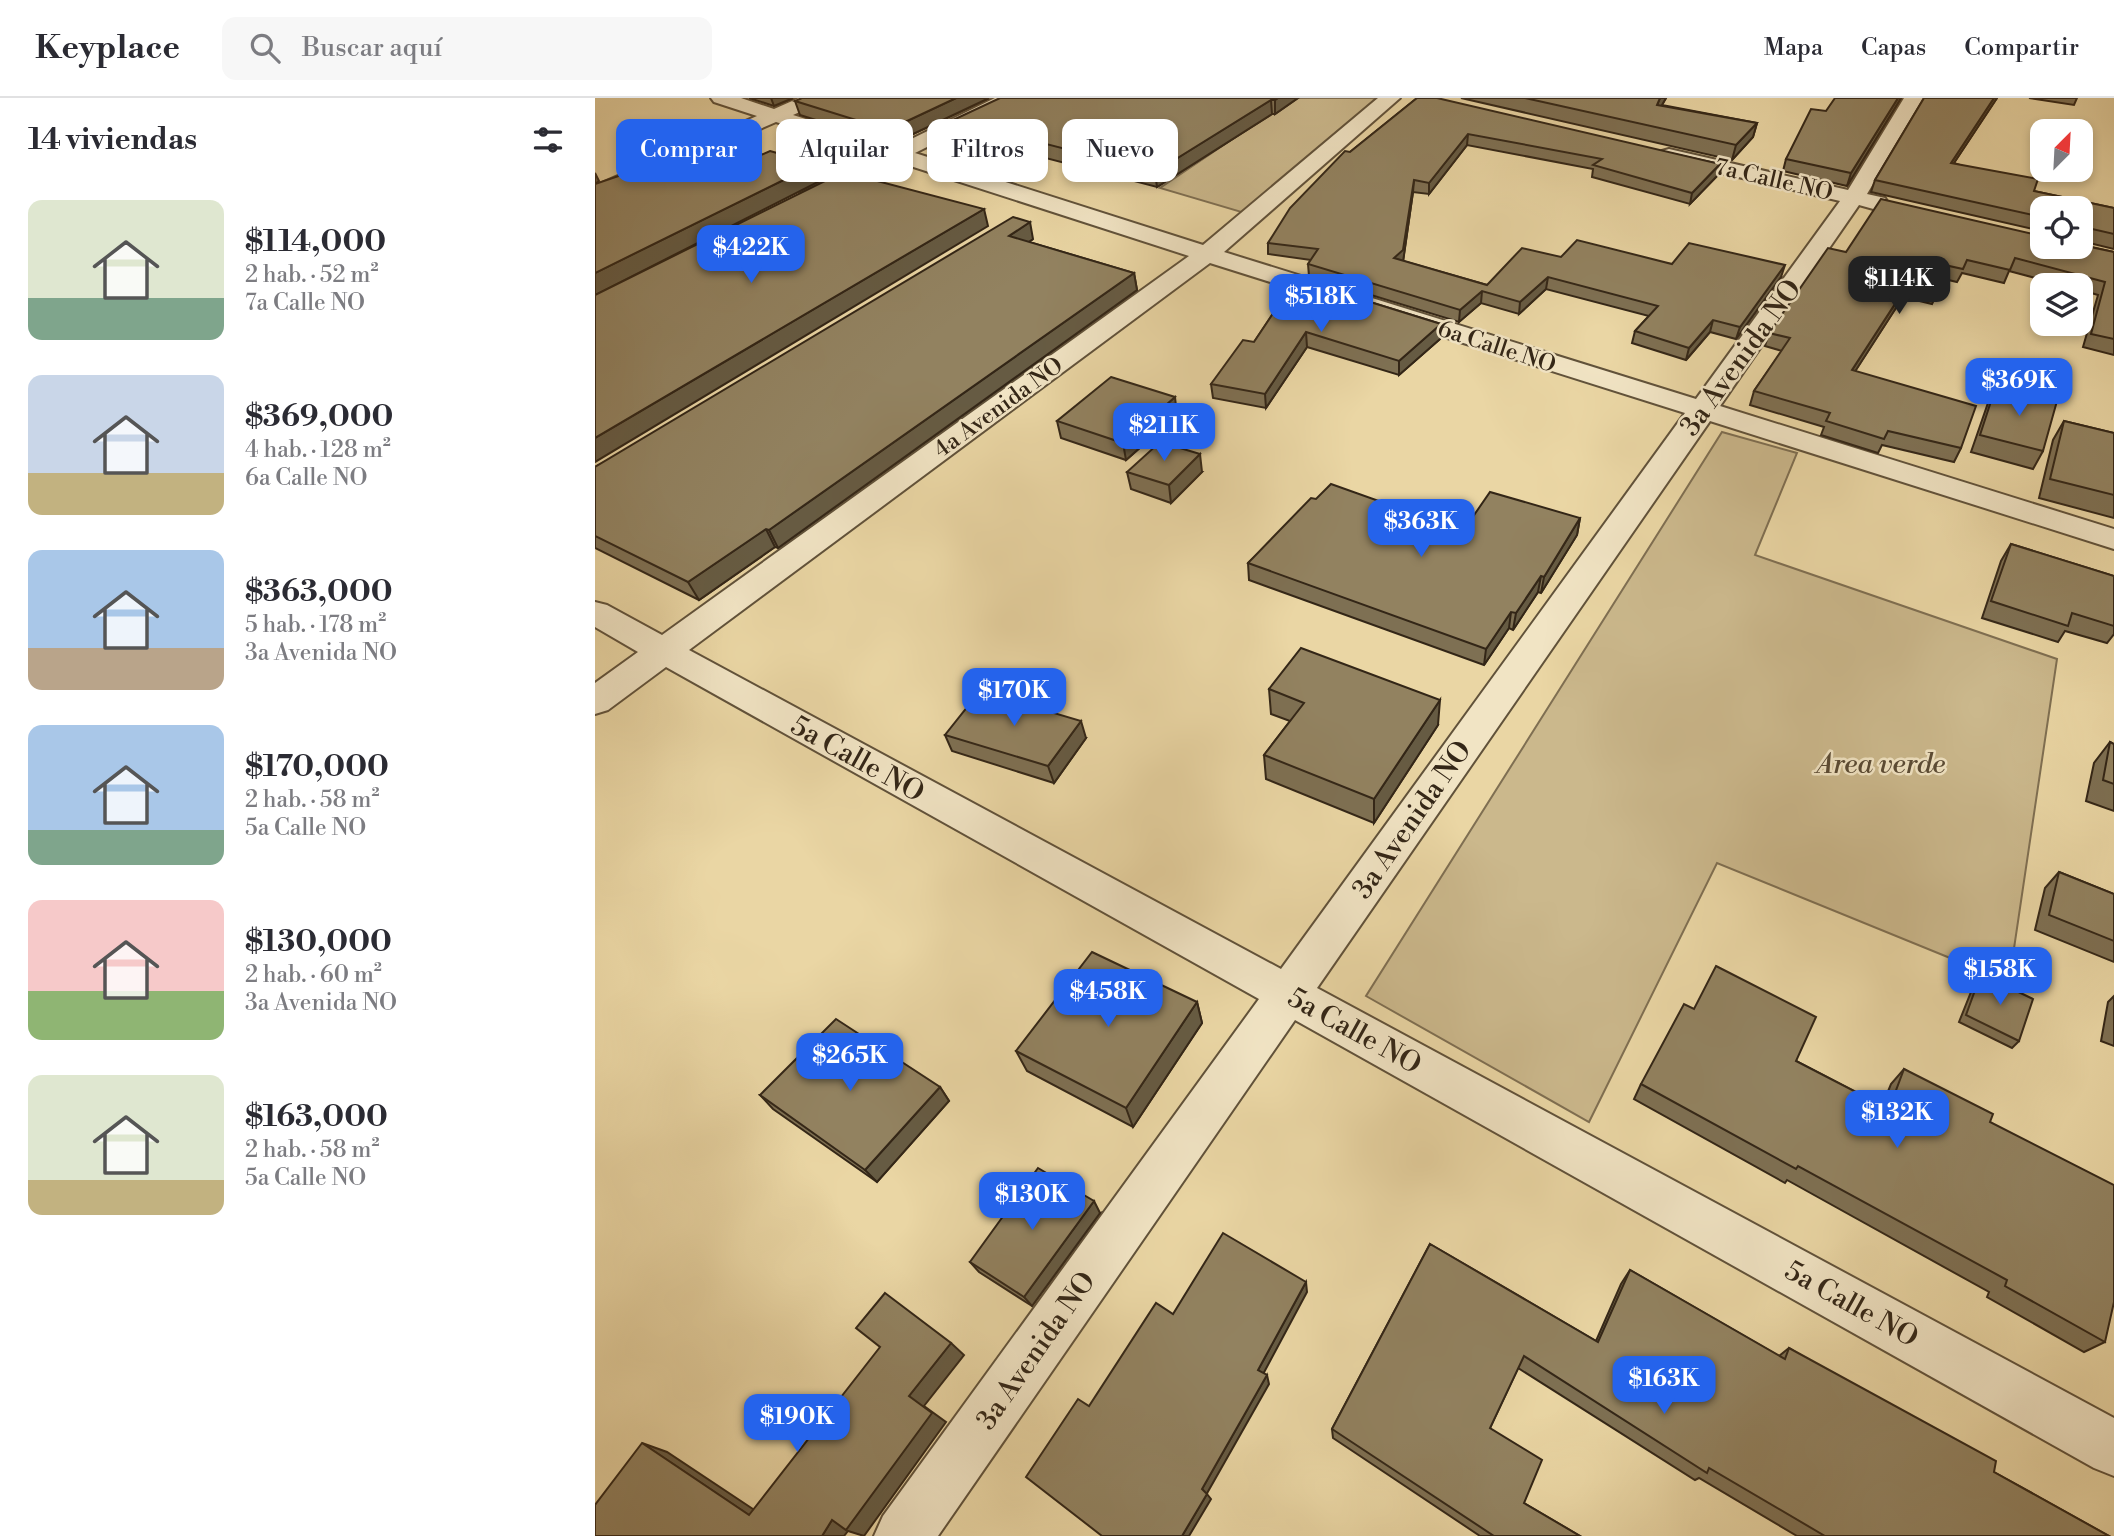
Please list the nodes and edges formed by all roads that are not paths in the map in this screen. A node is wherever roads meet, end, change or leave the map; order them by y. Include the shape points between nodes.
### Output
1 (721, 98) edge
2 (815, 98) edge
3 (1010, 98) edge
4 (1390, 98) edge
5 (1914, 98) edge
6 (775, 116) junction
7 (784, 119) edge
8 (913, 145) edge
9 (1653, 151) edge
10 (913, 160) edge
11 (839, 182) edge
12 (595, 194) edge
13 (1854, 197) junction
14 (1046, 202) junction
15 (1895, 207) edge
16 (786, 209) edge
17 (1022, 217) edge
18 (1207, 254) junction
19 (1701, 411) junction
20 (2114, 539) edge
21 (595, 613) edge
22 (663, 651) junction
23 (595, 701) edge
24 (1288, 993) junction
25 (2114, 1448) edge
26 (903, 1536) edge

1 - 6 street, 6a Calle NO
2 - 6 street
3 - 8 street
4 - 18 street, 4a Avenida NO
5 - 13 street, 3a Avenida NO
6 - 7 street, 6a Calle NO
6 - 12 street
9 - 13 street, 7a Calle NO
10 - 14 street, 6a Calle NO
11 - 16 street
13 - 15 street, 7a Calle NO
13 - 19 street, 3a Avenida NO
14 - 17 street
14 - 18 street, 6a Calle NO
18 - 19 street, 6a Calle NO
18 - 22 street, 4a Avenida NO
19 - 20 street, 6a Calle NO
19 - 24 street, 3a Avenida NO
21 - 22 street, 5a Calle NO
22 - 23 street, 4a Avenida NO
22 - 24 street, 5a Calle NO
24 - 25 street, 5a Calle NO
24 - 26 street, 3a Avenida NO

